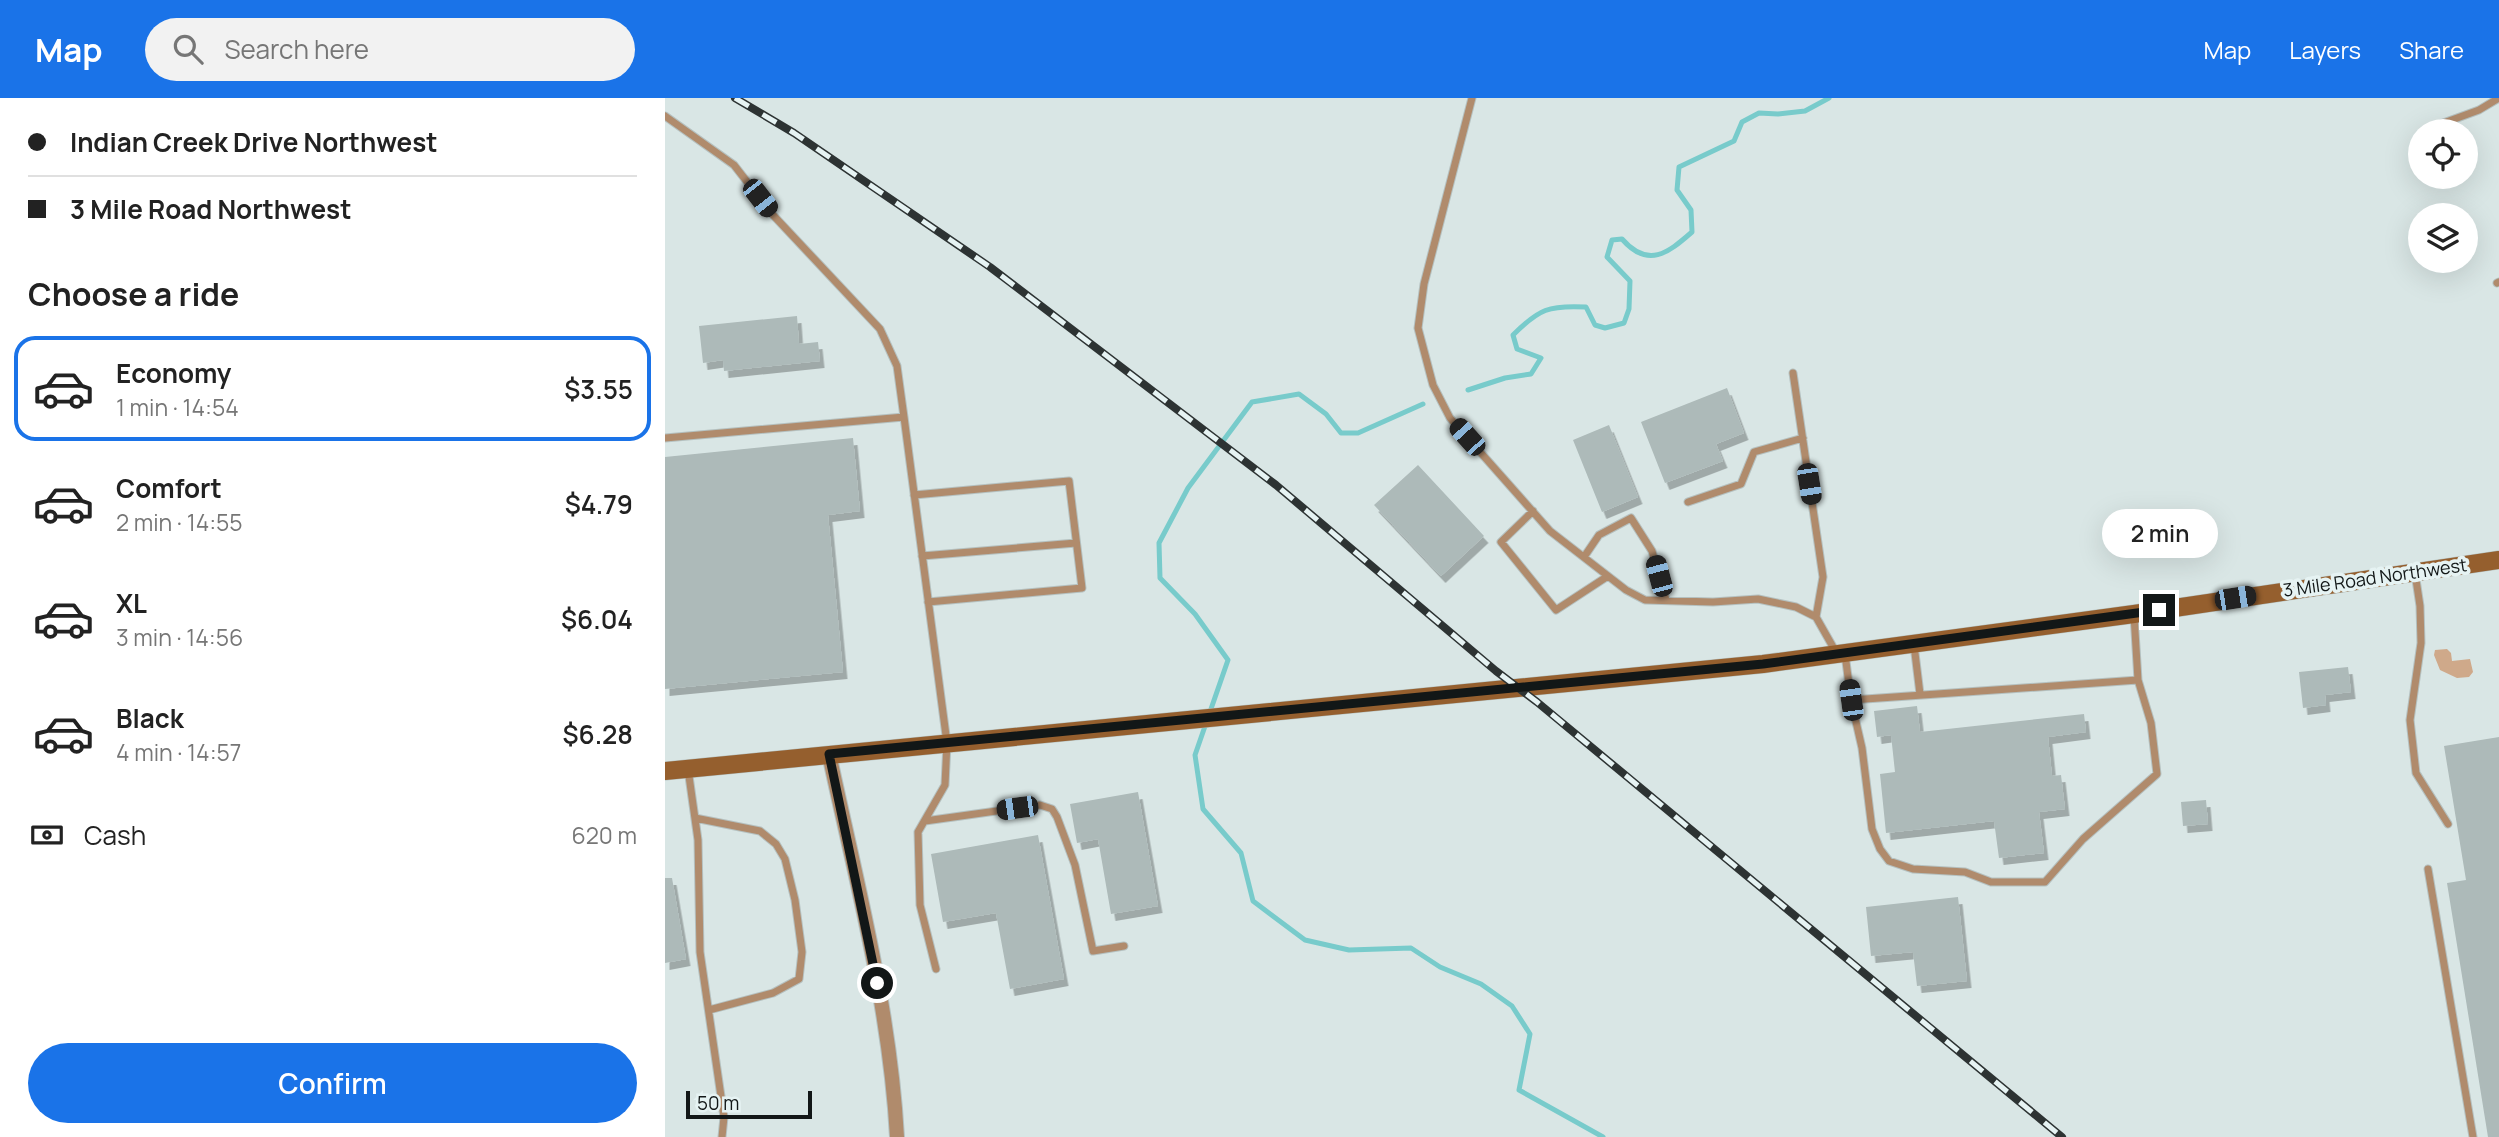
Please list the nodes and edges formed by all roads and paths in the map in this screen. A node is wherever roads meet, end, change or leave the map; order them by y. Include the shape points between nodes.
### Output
1 (1472, 98) edge
2 (2498, 98) edge
3 (665, 116) edge
4 (2455, 119) edge
5 (1793, 373) dead end
6 (904, 417) junction
7 (665, 438) edge
8 (1803, 438) junction
9 (914, 495) junction
10 (1688, 502) dead end
11 (1533, 511) junction
12 (1076, 542) junction
13 (922, 556) junction
14 (1584, 557) junction
15 (2499, 560) edge
16 (2414, 572) junction
17 (1608, 576) junction
18 (1666, 600) junction
19 (928, 602) junction
20 (2134, 614) junction
21 (1816, 617) junction
22 (1914, 645) junction
23 (1841, 655) junction
24 (2139, 680) junction
25 (1920, 694) junction
26 (1851, 700) junction
27 (947, 743) junction
28 (829, 754) junction
29 (688, 769) junction
30 (665, 770) edge
31 (695, 818) junction
32 (925, 821) junction
33 (2448, 824) dead end
34 (2428, 869) dead end
35 (1124, 946) dead end
36 (936, 969) dead end
37 (709, 1010) junction
38 (722, 1137) edge
39 (897, 1137) edge
40 (2473, 1137) edge

1 - 11 lane via 1424,284 1418,328 1433,384 1450,418
2 - 4 lane
3 - 6 lane via 734,165 773,215 880,330 897,366
5 - 8 lane
6 - 7 lane
6 - 9 lane
8 - 10 lane via 1755,452 1741,484
8 - 21 lane via 1823,577
9 - 12 lane via 1069,481
9 - 13 lane
11 - 14 lane
11 - 17 lane via 1501,542 1556,610
12 - 13 lane
12 - 19 lane via 1082,588
13 - 19 lane
14 - 17 lane
14 - 18 lane via 1598,535 1631,518 1652,551
15 - 16 main road, 3 Mile Road Northwest
16 - 20 main road, 3 Mile Road Northwest
16 - 33 lane via 2421,643 2410,720 2416,772
17 - 18 lane via 1645,600
18 - 21 lane via 1758,599 1796,607
19 - 27 lane
20 - 22 main road, 3 Mile Road Northwest
20 - 24 lane
21 - 23 lane
22 - 23 main road, 3 Mile Road Northwest
22 - 25 lane
23 - 26 lane
23 - 27 main road, 3 Mile Road Northwest
24 - 25 lane
24 - 26 lane via 2151,723 2157,774 2083,839 2045,882 1991,882 1965,872 1913,869 1889,861 1872,829
25 - 26 lane
27 - 28 main road, 3 Mile Road Northwest
27 - 32 lane via 945,785
28 - 29 main road, 3 Mile Road Northwest
28 - 39 street via 873,960 891,1063
29 - 30 main road, 3 Mile Road Northwest
29 - 31 lane
31 - 37 lane via 700,952
31 - 37 lane via 759,831 776,844 785,859 795,900 802,952 799,979 773,993
32 - 35 lane via 1040,805 1052,810 1075,865 1093,951
32 - 36 lane via 918,832 920,905
34 - 40 lane
37 - 38 lane via 724,1117

